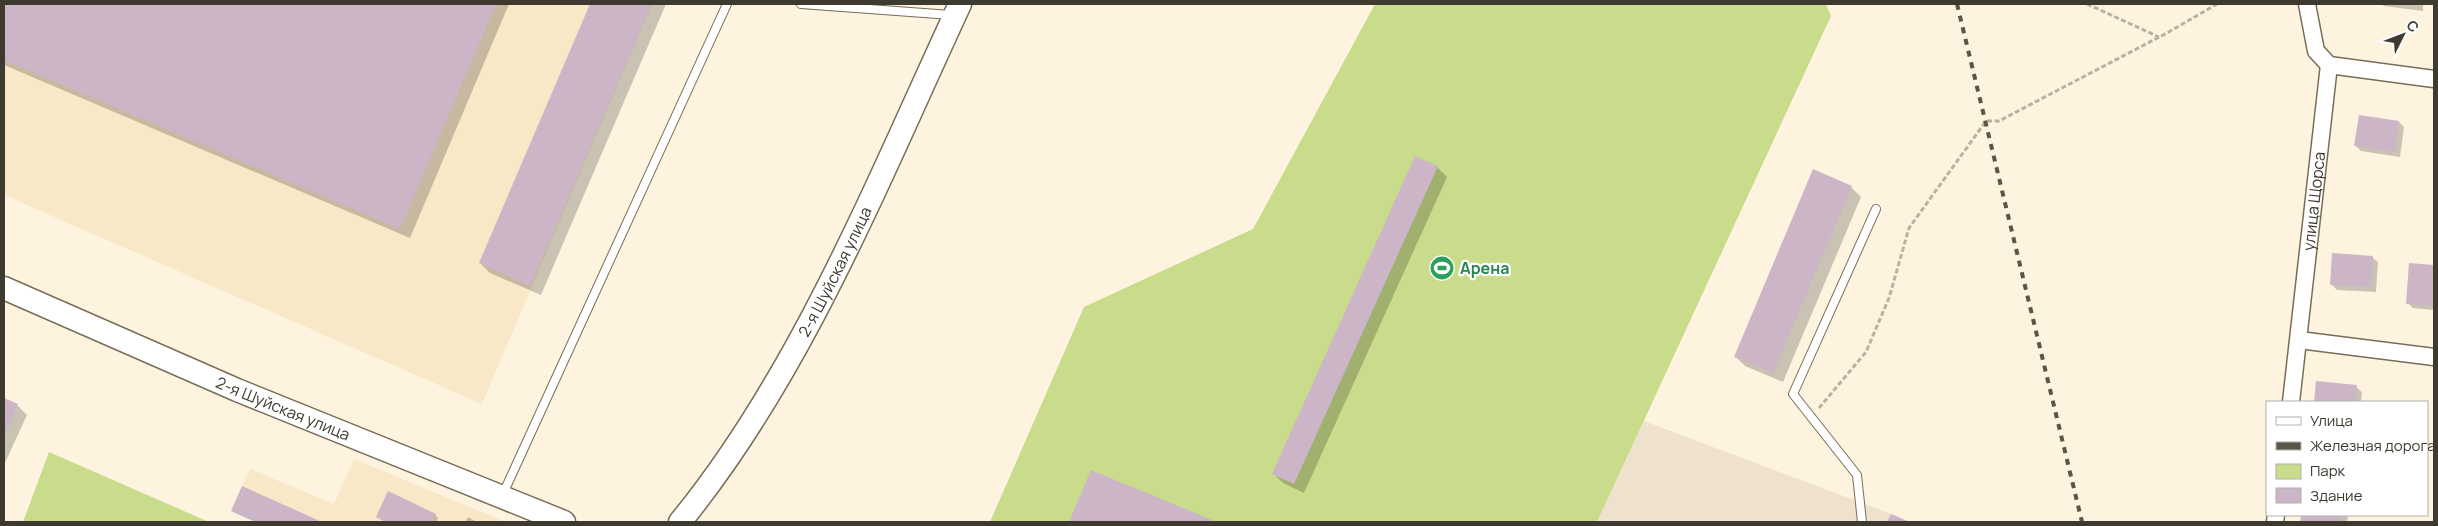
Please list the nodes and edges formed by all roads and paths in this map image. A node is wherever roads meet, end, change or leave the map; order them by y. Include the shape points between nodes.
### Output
1 (727, 4) edge
2 (801, 4) edge
3 (2087, 4) edge
4 (2217, 4) edge
5 (2307, 4) edge
6 (958, 9) edge
7 (2159, 37) junction
8 (2329, 65) junction
9 (2434, 79) edge
10 (1876, 208) dead end
11 (4, 288) edge
12 (2299, 340) junction
13 (2434, 357) edge
14 (2291, 401) edge
15 (1812, 416) junction
16 (502, 498) junction
17 (564, 522) edge
18 (680, 522) edge
19 (1862, 522) edge

1 - 16 lane
2 - 6 lane
3 - 7 path
4 - 7 path
5 - 8 street via 2316,51
6 - 18 street, 2-я Шуйская улица via 842,258 801,338 716,477
7 - 15 path via 1998,121 1986,121 1909,228 1889,298 1866,352
8 - 9 street
8 - 12 street, улица Щорса
10 - 15 lane via 1794,394
11 - 16 street, 2-я Шуйская улица via 237,390
12 - 13 street
12 - 14 street, улица Щорса
15 - 19 lane via 1857,475
16 - 17 street, 2-я Шуйская улица

